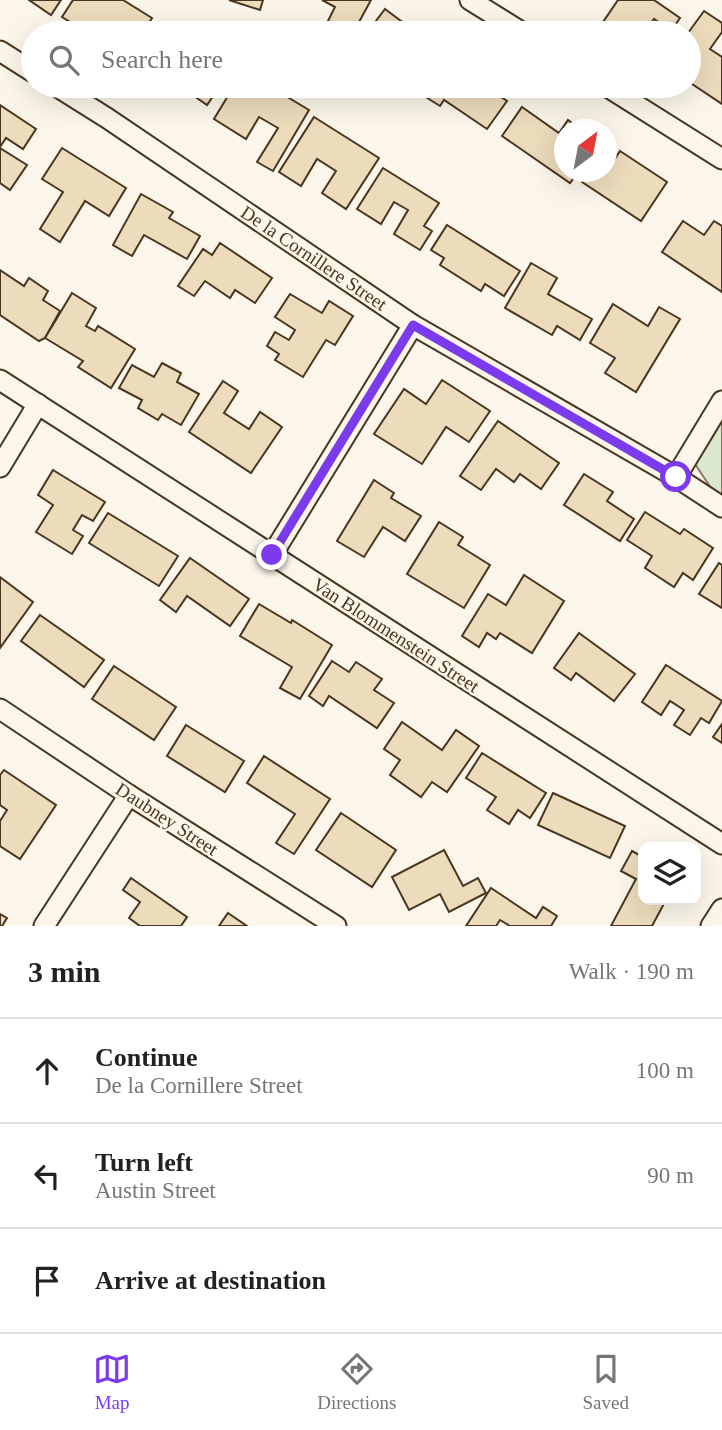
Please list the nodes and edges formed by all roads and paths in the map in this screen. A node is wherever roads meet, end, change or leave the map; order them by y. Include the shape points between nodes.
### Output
1 (470, 0) edge
2 (504, 21) edge
3 (0, 51) edge
4 (21, 64) edge
5 (75, 98) edge
6 (625, 98) edge
7 (722, 159) edge
8 (413, 325) junction
9 (0, 380) edge
10 (722, 401) edge
11 (38, 404) junction
12 (0, 467) edge
13 (676, 477) junction
14 (722, 507) edge
15 (272, 555) junction
16 (0, 709) edge
17 (129, 795) junction
18 (722, 844) edge
19 (722, 909) edge
20 (44, 926) edge
21 (336, 926) edge
22 (711, 926) edge

1 - 2 street
3 - 4 street
5 - 8 street, De la Cornillere Street
6 - 7 street
8 - 13 street, De la Cornillere Street
8 - 15 street
9 - 11 street, Van Blommenstein Street
10 - 13 street
11 - 12 street
11 - 15 street, Van Blommenstein Street
13 - 14 street, De la Cornillere Street
15 - 18 street, Van Blommenstein Street
16 - 17 street, Daubney Street
17 - 20 street
17 - 21 street, Daubney Street
19 - 22 street

